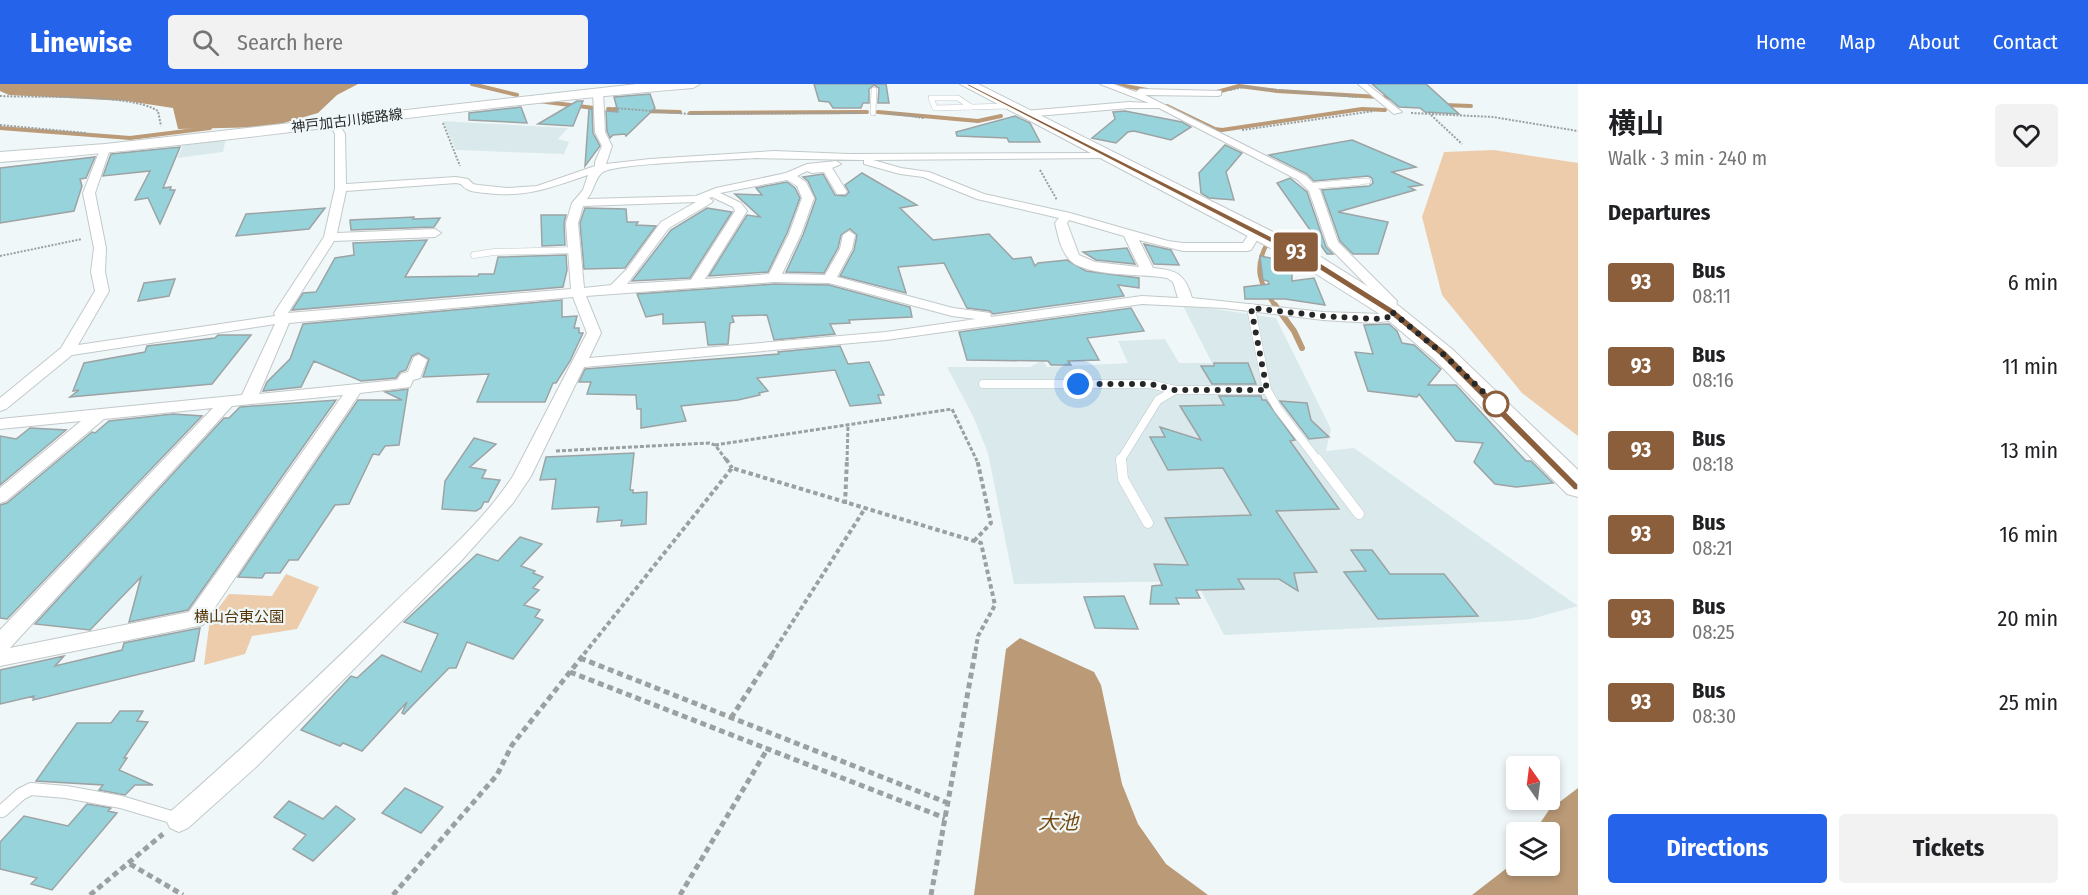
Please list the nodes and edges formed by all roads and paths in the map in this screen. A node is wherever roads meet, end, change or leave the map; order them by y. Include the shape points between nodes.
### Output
1 (693, 84) edge
2 (967, 84) edge
3 (1104, 84) edge
4 (1362, 84) edge
5 (874, 90) dead end
6 (1210, 91) edge
7 (1136, 93) junction
8 (0, 96) edge
9 (1378, 97) junction
10 (598, 103) junction
11 (1161, 105) junction
12 (971, 107) junction
13 (1017, 110) junction
14 (438, 111) junction
15 (873, 112) junction
16 (1398, 112) junction
17 (1431, 114) junction
18 (928, 118) dead end
19 (334, 123) junction
20 (0, 125) edge
21 (154, 129) dead end
22 (1578, 131) edge
23 (86, 133) dead end
24 (1217, 134) junction
25 (1462, 144) dead end
26 (105, 149) junction
27 (1033, 155) junction
28 (1103, 155) junction
29 (0, 157) edge
30 (854, 158) junction
31 (601, 168) junction
32 (794, 173) junction
33 (456, 180) junction
34 (1368, 181) dead end
35 (1311, 186) junction
36 (341, 188) junction
37 (841, 192) dead end
38 (723, 193) junction
39 (578, 203) junction
40 (1066, 216) junction
41 (1256, 232) junction
42 (435, 233) dead end
43 (97, 235) junction
44 (849, 235) dead end
45 (330, 237) junction
46 (1129, 237) dead end
47 (575, 250) junction
48 (474, 255) dead end
49 (0, 256) edge
50 (1148, 272) junction
51 (774, 278) junction
52 (829, 279) junction
53 (696, 283) junction
54 (615, 289) junction
55 (578, 293) junction
56 (1186, 301) junction
57 (1251, 308) junction
58 (1391, 311) junction
59 (999, 318) junction
60 (284, 319) junction
61 (68, 351) junction
62 (418, 360) dead end
63 (580, 363) junction
64 (982, 384) dead end
65 (355, 389) junction
66 (1175, 390) junction
67 (1267, 390) junction
68 (249, 398) junction
69 (228, 401) junction
70 (0, 405) edge
71 (98, 415) junction
72 (0, 423) edge
73 (848, 425) junction
74 (715, 445) junction
75 (534, 450) junction
76 (732, 468) junction
77 (1578, 487) edge
78 (0, 497) edge
79 (845, 504) junction
80 (864, 510) junction
81 (1359, 514) dead end
82 (1148, 523) dead end
83 (974, 541) junction
84 (0, 644) edge
85 (0, 658) edge
86 (580, 658) junction
87 (570, 672) junction
88 (731, 718) junction
89 (768, 748) junction
90 (948, 803) junction
91 (2, 811) dead end
92 (945, 818) junction
93 (179, 820) junction
94 (130, 864) junction
95 (90, 895) edge
96 (183, 895) edge
97 (393, 895) edge
98 (680, 895) edge
99 (931, 895) edge

1 - 10 main road, 神戸加古川姫路線
2 - 13 main road
3 - 7 street
4 - 9 street
5 - 15 lane
6 - 7 street
6 - 9 path via 1244,87
7 - 11 street
8 - 21 path via 140,105 157,110 160,115 161,127
9 - 16 street
10 - 14 main road, 神戸加古川姫路線
10 - 15 path via 687,114
10 - 31 street via 600,132 607,146
11 - 13 street
11 - 24 street
12 - 12 lane via 935,108 932,98 961,98
12 - 13 lane
13 - 28 main road
14 - 19 main road, 神戸加古川姫路線
14 - 33 path via 462,171
15 - 18 path
16 - 17 path
16 - 24 path via 1359,112
17 - 22 path via 1493,117
17 - 25 path
19 - 26 main road, 神戸加古川姫路線
19 - 36 street via 340,134
20 - 23 path
24 - 35 street
26 - 29 main road, 神戸加古川姫路線
26 - 43 street via 89,193
27 - 28 street
27 - 30 street
27 - 40 path
28 - 41 main road
30 - 31 street via 774,154
30 - 32 street
30 - 40 street via 925,174 981,197
31 - 33 street via 544,188 522,190 481,189
31 - 39 street
32 - 37 street via 827,168
32 - 38 street
32 - 51 street via 808,198
33 - 36 street
34 - 35 lane
35 - 58 street via 1332,243 1390,301
36 - 45 street
38 - 39 street via 716,191 698,199
38 - 53 street via 741,211
38 - 54 street via 665,225
39 - 47 street via 572,223
40 - 41 street via 1183,247 1247,247
40 - 50 street via 1061,223 1072,257 1079,262
41 - 58 main road via 1305,257
42 - 45 street
43 - 49 path
43 - 61 street via 102,291
44 - 52 street via 846,249
45 - 60 street via 281,313
46 - 50 street
47 - 48 lane
47 - 55 street
50 - 56 street via 1169,273 1178,279
51 - 52 street
51 - 53 street
52 - 59 street via 952,312
53 - 54 street
54 - 55 street
55 - 60 street
55 - 63 street via 594,333
56 - 57 street
56 - 59 street via 1142,300
57 - 58 street via 1382,319 1389,317
57 - 67 lane
58 - 77 main road via 1443,354
59 - 63 street via 886,336
60 - 61 street
60 - 68 street
61 - 70 street
62 - 65 street via 415,375 406,377 404,384
63 - 75 street
64 - 66 lane via 1150,384
65 - 68 street
65 - 85 street via 196,619
66 - 67 lane
66 - 82 lane via 1158,400 1120,461 1123,479
67 - 81 lane
68 - 69 street
69 - 71 street
69 - 84 street
71 - 72 street
71 - 78 street
73 - 74 path
73 - 79 path
73 - 83 path via 952,409 979,464 991,523
74 - 75 path
74 - 76 path
75 - 93 street via 507,499 454,556 256,751
76 - 79 path
76 - 86 path
79 - 80 path
80 - 83 path
80 - 88 path
83 - 90 path via 981,543 995,605 978,636
86 - 87 path
86 - 88 path
87 - 89 path
87 - 97 path via 512,745 497,775
88 - 90 path
89 - 92 path
89 - 98 path
90 - 92 path
91 - 93 lane via 31,789 121,802
92 - 99 path
93 - 94 path
94 - 95 path
94 - 96 path

